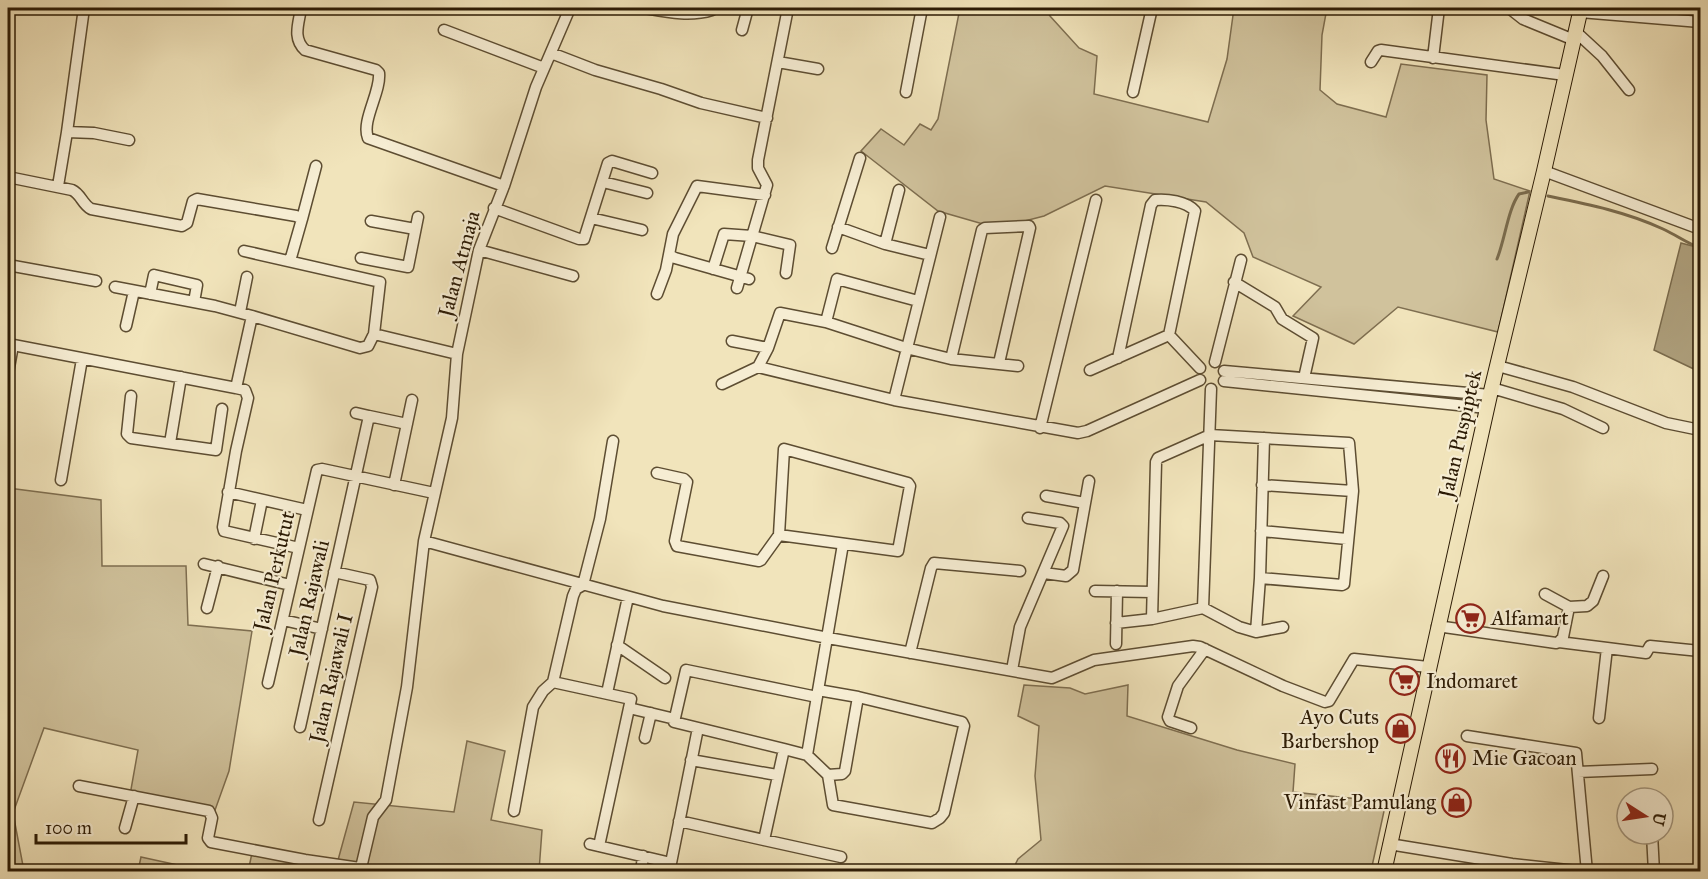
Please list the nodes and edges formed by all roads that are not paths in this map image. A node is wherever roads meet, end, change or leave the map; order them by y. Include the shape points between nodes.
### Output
1 (84, 8) edge
2 (301, 8) edge
3 (570, 8) edge
4 (645, 8) edge
5 (748, 8) edge
6 (788, 8) edge
7 (922, 8) edge
8 (1152, 8) edge
9 (1439, 8) edge
10 (1509, 8) edge
11 (712, 10) dead end
12 (1581, 10) edge
13 (1701, 22) edge
14 (444, 30) dead end
15 (742, 30) dead end
16 (1575, 36) junction
17 (551, 53) junction
18 (1433, 58) junction
19 (778, 62) junction
20 (1371, 62) dead end
21 (544, 68) junction
22 (818, 69) dead end
23 (1565, 75) junction
24 (1629, 90) dead end
25 (906, 92) dead end
26 (1133, 92) dead end
27 (767, 118) junction
28 (67, 132) junction
29 (129, 140) dead end
30 (860, 158) dead end
31 (316, 166) dead end
32 (1544, 171) junction
33 (652, 173) dead end
34 (8, 177) edge
35 (603, 182) junction
36 (58, 186) junction
37 (504, 186) junction
38 (899, 190) dead end
39 (647, 193) dead end
40 (765, 195) junction
41 (1096, 200) dead end
42 (494, 208) junction
43 (418, 217) dead end
44 (939, 217) dead end
45 (591, 218) junction
46 (302, 219) junction
47 (371, 221) dead end
48 (838, 227) junction
49 (416, 229) junction
50 (1701, 229) edge
51 (642, 230) dead end
52 (752, 236) junction
53 (885, 244) junction
54 (832, 248) dead end
55 (479, 250) junction
56 (244, 251) dead end
57 (669, 255) junction
58 (930, 255) junction
59 (361, 258) dead end
60 (1241, 260) dead end
61 (290, 261) junction
62 (385, 263) junction
63 (8, 265) edge
64 (713, 269) junction
65 (786, 273) dead end
66 (573, 276) dead end
67 (248, 277) dead end
68 (745, 278) junction
69 (96, 281) dead end
70 (380, 282) junction
71 (1234, 282) junction
72 (115, 287) dead end
73 (737, 288) dead end
74 (134, 291) junction
75 (150, 294) junction
76 (657, 294) dead end
77 (918, 301) junction
78 (194, 302) junction
79 (240, 312) junction
80 (252, 316) junction
81 (826, 322) junction
82 (126, 326) dead end
83 (374, 334) junction
84 (1169, 335) junction
85 (732, 341) dead end
86 (10, 345) edge
87 (768, 348) junction
88 (906, 348) junction
89 (457, 354) junction
90 (1118, 358) junction
91 (82, 359) junction
92 (951, 359) junction
93 (1215, 362) junction
94 (999, 363) junction
95 (1018, 366) dead end
96 (1498, 366) junction
97 (758, 367) junction
98 (1200, 368) junction
99 (1090, 370) dead end
100 (8, 373) edge
101 (1224, 376) junction
102 (181, 377) junction
103 (1304, 378) junction
104 (1200, 380) junction
105 (722, 384) dead end
106 (236, 388) junction
107 (1211, 389) junction
108 (1365, 389) junction
109 (131, 396) dead end
110 (1490, 397) junction
111 (412, 400) dead end
112 (894, 400) junction
113 (222, 409) dead end
114 (356, 413) dead end
115 (369, 416) junction
116 (406, 424) junction
117 (1040, 428) junction
118 (1602, 428) dead end
119 (1701, 430) edge
120 (1210, 435) junction
121 (1264, 438) junction
122 (613, 441) dead end
123 (170, 443) junction
124 (657, 473) dead end
125 (356, 477) junction
126 (61, 480) dead end
127 (1089, 481) dead end
128 (394, 485) junction
129 (1262, 485) junction
130 (1353, 491) junction
131 (228, 492) junction
132 (434, 493) junction
133 (1046, 496) dead end
134 (262, 500) junction
135 (1085, 503) junction
136 (307, 510) junction
137 (1028, 518) dead end
138 (1261, 531) junction
139 (779, 535) junction
140 (254, 538) junction
141 (1347, 539) junction
142 (424, 541) junction
143 (843, 544) junction
144 (299, 548) junction
145 (204, 564) dead end
146 (218, 566) junction
147 (1020, 571) dead end
148 (334, 572) junction
149 (1044, 573) junction
150 (1603, 576) dead end
151 (1260, 578) junction
152 (290, 585) junction
153 (583, 585) junction
154 (1095, 591) dead end
155 (1117, 591) junction
156 (1152, 592) junction
157 (1545, 594) dead end
158 (628, 597) junction
159 (1569, 607) junction
160 (207, 608) dead end
161 (1203, 608) junction
162 (1152, 619) junction
163 (283, 620) junction
164 (1116, 623) junction
165 (1437, 626) junction
166 (1283, 627) dead end
167 (322, 629) junction
168 (1256, 632) junction
169 (828, 638) junction
170 (1559, 642) junction
171 (1116, 644) dead end
172 (617, 645) junction
173 (1607, 648) junction
174 (1205, 649) junction
175 (1701, 651) edge
176 (910, 653) junction
177 (1428, 667) junction
178 (1012, 670) junction
179 (665, 678) dead end
180 (553, 682) junction
181 (268, 683) dead end
182 (607, 693) junction
183 (817, 693) junction
184 (858, 697) junction
185 (629, 708) junction
186 (651, 713) junction
187 (1599, 718) dead end
188 (675, 719) junction
189 (300, 727) dead end
190 (698, 728) junction
191 (1191, 728) dead end
192 (1467, 736) dead end
193 (645, 738) dead end
194 (783, 749) junction
195 (807, 755) junction
196 (691, 760) junction
197 (1652, 769) dead end
198 (1578, 772) junction
199 (777, 775) junction
200 (828, 775) junction
201 (79, 786) dead end
202 (134, 796) junction
203 (514, 811) dead end
204 (319, 820) dead end
205 (679, 821) junction
206 (125, 828) dead end
207 (764, 840) junction
208 (1389, 844) junction
209 (1653, 846) edge
210 (643, 856) junction
211 (841, 857) dead end
212 (360, 870) edge
213 (640, 872) edge
214 (1384, 872) edge
215 (1586, 872) edge
216 (1654, 872) edge

1 - 28 street
2 - 37 street via 296,36 305,50 379,73 366,130 368,138
3 - 17 street, Jalan Atmaja
4 - 11 street via 677,14
5 - 15 street
6 - 19 street
7 - 25 street
8 - 26 street
9 - 18 street
10 - 16 street via 1523,19
12 - 13 street
12 - 16 main road, Jalan Puspiptek
14 - 21 street
16 - 23 main road, Jalan Puspiptek
16 - 24 street via 1602,56
17 - 21 street, Jalan Atmaja
17 - 27 street via 700,103
18 - 20 street via 1381,50
18 - 23 street
19 - 22 street
19 - 27 street
21 - 37 street, Jalan Atmaja
23 - 32 main road, Jalan Puspiptek
27 - 40 street via 758,165 767,180
28 - 29 street
28 - 36 street
30 - 48 street
31 - 46 street
32 - 50 street
32 - 96 main road, Jalan Puspiptek
33 - 35 street via 610,161
34 - 36 street
35 - 39 street
35 - 45 street
36 - 46 street via 76,191 91,209 182,226 197,199
37 - 42 street, Jalan Atmaja
38 - 53 street
40 - 52 street
40 - 57 street via 697,186 673,234
41 - 117 street
42 - 45 street via 579,239 587,234
42 - 55 street, Jalan Atmaja
43 - 49 street
44 - 58 street
45 - 51 street
46 - 61 street
47 - 49 street
48 - 53 street
48 - 54 street
49 - 62 street via 408,267
52 - 64 street via 724,234
52 - 65 street via 790,245
52 - 68 street
53 - 58 street
55 - 66 street
55 - 89 street, Jalan Atmaja
56 - 61 street
57 - 64 street
57 - 76 street
58 - 77 street
59 - 62 street
60 - 71 street
61 - 70 street
62 - 70 street
63 - 69 street
64 - 68 street
67 - 79 street
68 - 73 street
70 - 83 street
71 - 93 street
71 - 103 street via 1275,307 1282,319 1313,338
72 - 74 street
74 - 75 street
74 - 82 street
75 - 78 street
75 - 78 street via 154,275 197,285
77 - 81 street via 837,279
77 - 88 street
78 - 79 street
79 - 80 street
80 - 83 street via 360,348 368,346
80 - 106 street
81 - 87 street via 780,313
81 - 88 street
83 - 89 street
84 - 90 street
84 - 90 street via 1195,211 1185,204 1155,200
84 - 98 street
85 - 87 street
86 - 91 street
86 - 100 street
87 - 97 street
88 - 92 street
88 - 112 street
89 - 132 street, Jalan Atmaja via 452,418
90 - 99 street
91 - 102 street
91 - 126 street
92 - 94 street
92 - 94 street via 982,230 1029,226
93 - 98 street
93 - 101 street via 1222,367
94 - 95 street
96 - 110 main road, Jalan Puspiptek
96 - 119 street via 1574,387 1666,423
97 - 105 street
97 - 112 street
98 - 104 street
101 - 103 street
101 - 107 street
101 - 108 street
102 - 106 street
102 - 123 street
103 - 108 street
104 - 107 street
104 - 117 street via 1083,433
106 - 131 street via 245,390 248,398
107 - 120 street
108 - 110 street
109 - 123 street via 128,437
110 - 118 street via 1563,409
110 - 165 main road, Jalan Puspiptek
111 - 116 street
112 - 117 street
113 - 123 street via 216,450
114 - 115 street
115 - 116 street
115 - 125 street, Jalan Rajawali
116 - 128 street
120 - 121 street
120 - 156 street via 1156,462
120 - 161 street
121 - 129 street
121 - 130 street via 1349,443
122 - 153 street via 600,519
124 - 139 street via 687,482 675,542 679,547 760,561
125 - 128 street
125 - 136 street, Jalan Perkutut via 319,469
125 - 148 street, Jalan Rajawali
127 - 135 street
128 - 132 street
129 - 130 street
129 - 138 street
130 - 141 street
131 - 134 street
131 - 140 street via 224,531
132 - 142 street, Jalan Atmaja
133 - 135 street
134 - 136 street
134 - 140 street
135 - 149 street via 1073,570 1066,576
136 - 144 street, Jalan Perkutut
137 - 149 street via 1062,525
138 - 141 street
138 - 151 street
139 - 143 street
139 - 143 street via 783,449 908,483 910,495 898,550
140 - 144 street
141 - 151 street via 1346,581 1342,585
142 - 153 street
142 - 212 street, Jalan Atmaja via 407,687 386,800 373,817
143 - 169 street
144 - 152 street, Jalan Perkutut
145 - 146 street
146 - 152 street
146 - 160 street
147 - 176 street via 934,563
148 - 167 street, Jalan Rajawali
148 - 204 street, Jalan Rajawali I via 370,580 372,587
149 - 178 street via 1020,627
150 - 159 street via 1593,601 1587,606
151 - 168 street
152 - 163 street, Jalan Perkutut
153 - 158 street
153 - 180 street via 573,596
154 - 155 street
155 - 156 street
155 - 164 street
156 - 162 street
157 - 159 street
158 - 169 street
158 - 172 street
159 - 170 street
161 - 162 street
161 - 168 street
162 - 164 street
163 - 167 street
163 - 181 street, Jalan Perkutut
164 - 171 street
165 - 170 street
165 - 177 main road, Jalan Puspiptek
166 - 168 street
167 - 189 street, Jalan Rajawali
169 - 176 street
169 - 183 street
170 - 173 street
172 - 179 street
172 - 182 street
173 - 175 street via 1647,653 1650,646
173 - 187 street
174 - 177 street via 1325,702 1354,659
174 - 178 street via 1193,646 1094,660 1053,678
174 - 191 street via 1178,686 1168,717
176 - 178 street
177 - 208 main road, Jalan Puspiptek
180 - 182 street
180 - 203 street via 533,707
182 - 185 street via 630,697
183 - 184 street
183 - 188 street via 686,670
183 - 195 street
184 - 200 street via 844,773
184 - 200 street via 964,724 947,807 932,823 842,807 832,803
185 - 186 street
185 - 210 street via 594,845
186 - 188 street
186 - 193 street
188 - 190 street via 674,722
190 - 194 street
190 - 196 street
192 - 198 street via 1575,752
194 - 195 street
194 - 199 street
195 - 200 street
196 - 199 street
196 - 205 street
197 - 198 street
198 - 215 street
199 - 207 street
201 - 202 street
202 - 206 street
202 - 212 street via 209,811 211,842
205 - 207 street
205 - 210 street via 671,863
207 - 211 street
208 - 214 main road, Jalan Puspiptek
208 - 215 street
209 - 216 street
210 - 213 street

